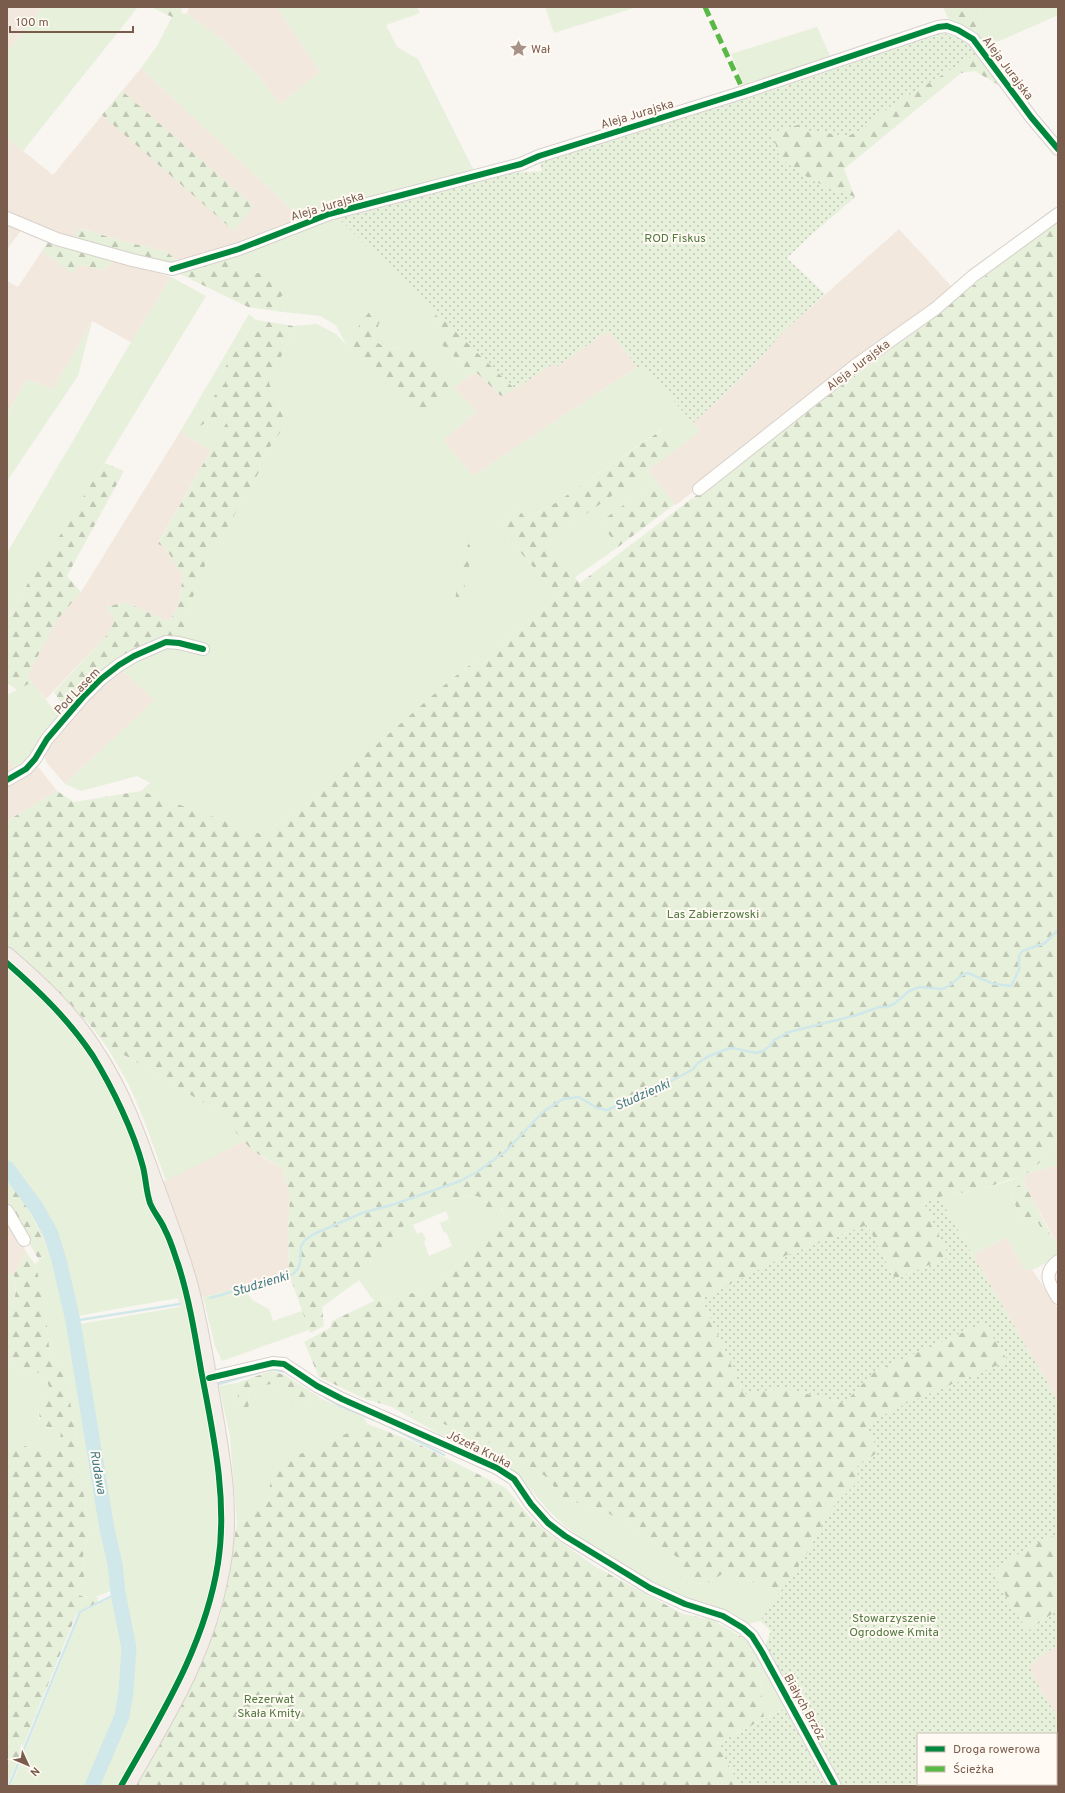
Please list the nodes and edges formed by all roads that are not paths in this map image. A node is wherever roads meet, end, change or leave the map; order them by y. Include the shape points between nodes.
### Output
1 (1058, 149) edge
2 (1058, 214) edge
3 (7, 218) edge
4 (699, 489) dead end
5 (203, 649) dead end
6 (7, 780) edge
7 (7, 955) edge
8 (7, 1211) edge
9 (24, 1240) dead end
10 (1058, 1261) edge
11 (1058, 1298) edge
12 (209, 1378) junction
13 (754, 1639) joint
14 (127, 1786) edge
15 (835, 1786) edge

1 - 3 street, Aleja Jurajska via 973,40 947,26 931,29 521,164 329,214 239,249 172,269 58,239
2 - 4 street, Aleja Jurajska via 973,276 935,309 856,365
5 - 6 street, Pod Lasem via 166,642 120,665 83,697 47,739 26,769
7 - 12 main road via 48,992 76,1023 99,1055 117,1087 145,1155 188,1276
8 - 9 street
10 - 11 street via 1049,1272 1048,1280
12 - 13 street, Józefa Kruka via 273,1363 284,1364 342,1399 497,1468 514,1479 548,1522 565,1536 650,1588 685,1604 723,1616
12 - 14 main road via 226,1497 226,1546 220,1584 196,1661
13 - 15 street, Białych Brzóz

